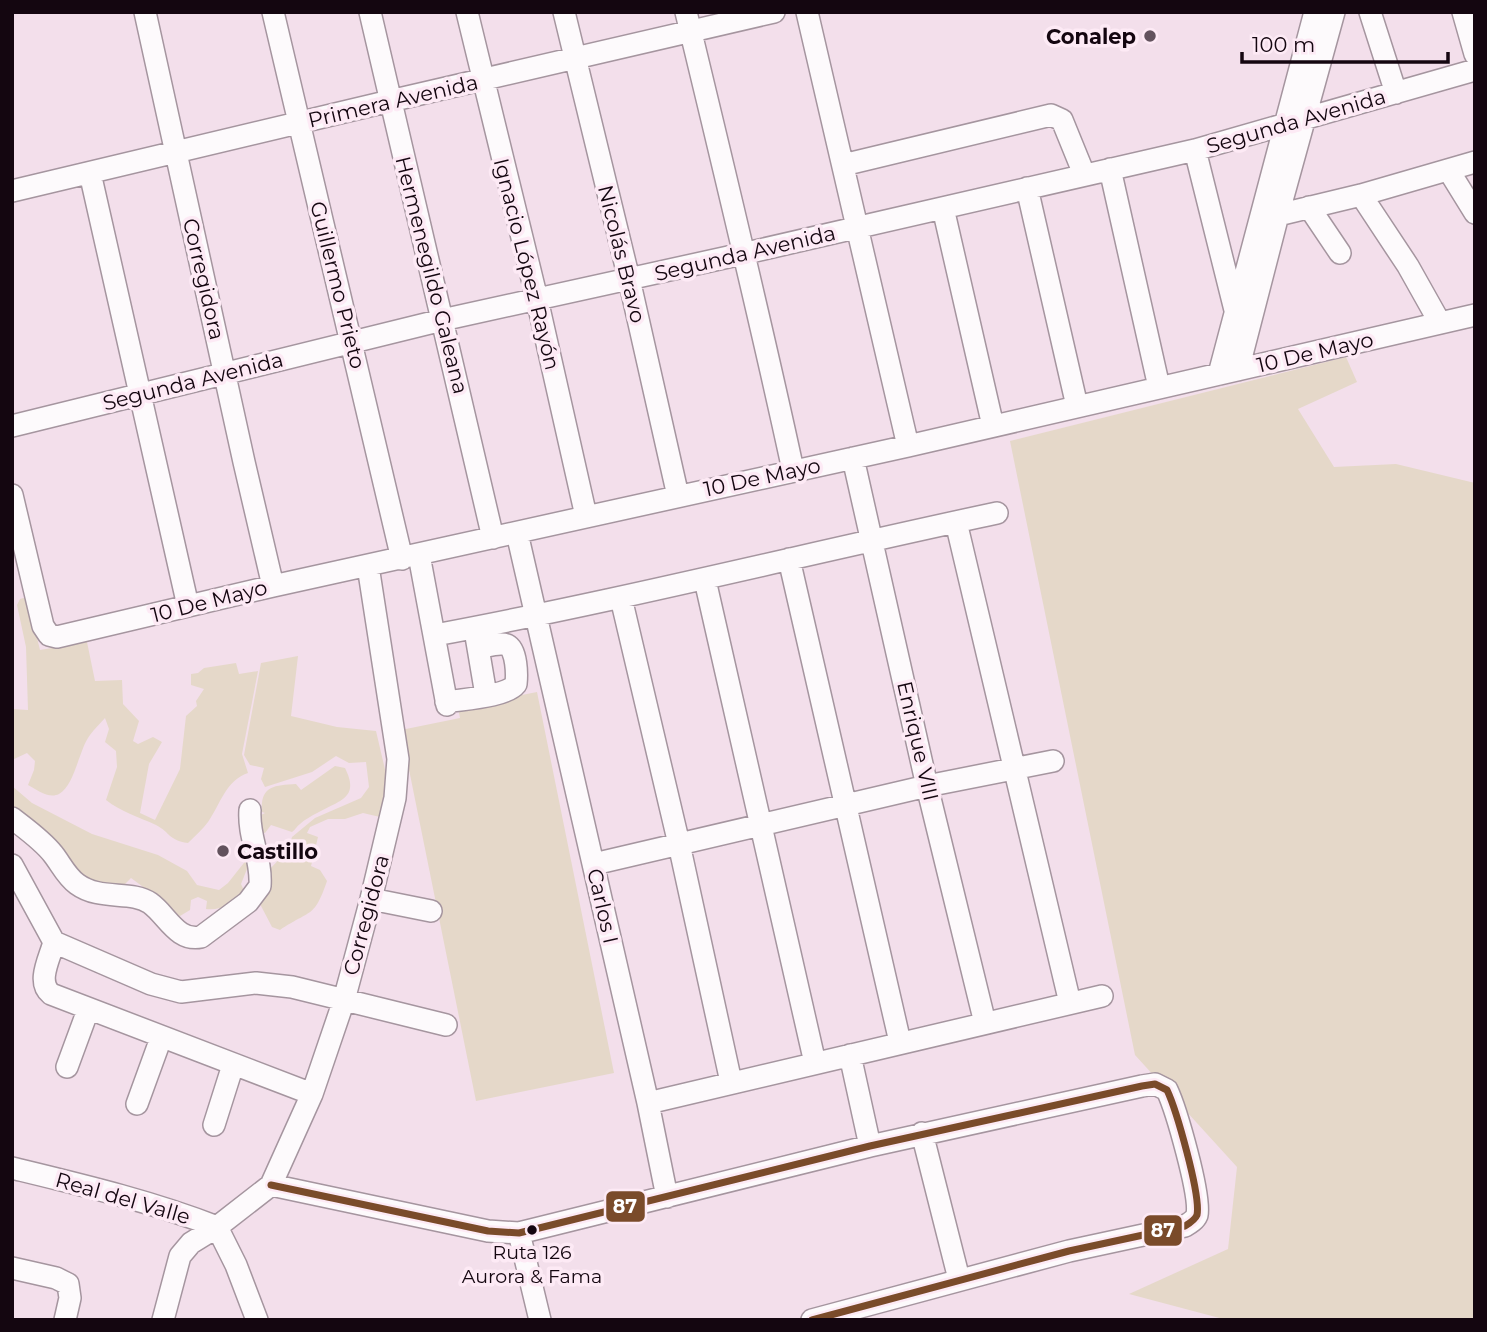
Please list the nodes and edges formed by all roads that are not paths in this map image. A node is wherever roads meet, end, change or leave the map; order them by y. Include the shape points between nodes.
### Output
1 (145, 12) edge
2 (273, 12) edge
3 (370, 12) edge
4 (467, 12) edge
5 (564, 12) edge
6 (774, 12) edge
7 (807, 12) edge
8 (1315, 12) edge
9 (1334, 12) edge
10 (1370, 12) edge
11 (1463, 12) edge
12 (689, 22) edge
13 (1475, 54) edge
14 (575, 59) junction
15 (1475, 70) edge
16 (482, 80) junction
17 (1396, 93) junction
18 (390, 101) junction
19 (1306, 117) junction
20 (299, 123) junction
21 (1285, 124) junction
22 (1195, 150) junction
23 (175, 153) junction
24 (1475, 162) edge
25 (843, 164) junction
26 (1110, 169) junction
27 (1449, 171) junction
28 (90, 173) junction
29 (1084, 174) junction
30 (1027, 188) junction
31 (12, 191) edge
32 (1361, 195) junction
33 (1309, 207) junction
34 (943, 208) junction
35 (1475, 213) edge
36 (1278, 215) junction
37 (857, 226) junction
38 (1340, 253) dead end
39 (742, 254) junction
40 (629, 279) junction
41 (537, 299) junction
42 (1235, 312) junction
43 (1475, 315) edge
44 (442, 320) junction
45 (1440, 323) junction
46 (351, 343) junction
47 (225, 372) junction
48 (1228, 372) junction
49 (1159, 387) junction
50 (138, 394) junction
51 (1077, 406) junction
52 (12, 426) edge
53 (993, 426) junction
54 (908, 446) junction
55 (853, 458) junction
56 (793, 470) junction
57 (12, 495) edge
58 (678, 496) junction
59 (997, 513) dead end
60 (586, 516) junction
61 (956, 522) junction
62 (517, 533) junction
63 (493, 538) junction
64 (873, 539) junction
65 (410, 557) junction
66 (789, 559) junction
67 (368, 566) junction
68 (705, 580) junction
69 (22, 585) edge
70 (273, 586) junction
71 (621, 598) junction
72 (188, 606) junction
73 (536, 615) junction
74 (435, 635) junction
75 (476, 638) junction
76 (486, 695) junction
77 (1053, 761) dead end
78 (1015, 768) junction
79 (928, 786) junction
80 (844, 806) junction
81 (250, 810) dead end
82 (12, 818) edge
83 (762, 825) junction
84 (679, 844) junction
85 (594, 864) junction
86 (12, 865) edge
87 (371, 899) junction
88 (430, 911) dead end
89 (54, 942) junction
90 (1101, 996) dead end
91 (344, 1000) junction
92 (1070, 1003) junction
93 (89, 1010) junction
94 (985, 1023) junction
95 (446, 1025) dead end
96 (161, 1038) junction
97 (900, 1042) junction
98 (850, 1055) junction
99 (815, 1063) junction
100 (233, 1065) junction
101 (67, 1067) dead end
102 (731, 1082) junction
103 (312, 1094) junction
104 (648, 1103) junction
105 (137, 1104) dead end
106 (214, 1125) dead end
107 (922, 1133) junction
108 (870, 1146) junction
109 (12, 1168) edge
110 (271, 1185) junction
111 (667, 1197) junction
112 (217, 1227) junction
113 (519, 1233) junction
114 (12, 1268) edge
115 (959, 1279) junction
116 (65, 1320) edge
117 (163, 1320) edge
118 (257, 1320) edge
119 (540, 1320) edge
120 (813, 1320) edge

1 - 23 street, Corregidora
2 - 20 street, Guillermo Prieto
3 - 18 street, Hermenegildo Galeana
4 - 16 street, Ignacio López Rayón
5 - 14 street, Nicolás Bravo
6 - 12 street, Primera Avenida
7 - 25 street
8 - 21 street
9 - 19 street
10 - 17 street
11 - 13 street
12 - 14 street, Primera Avenida
12 - 39 street
14 - 16 street, Primera Avenida
14 - 40 street, Nicolás Bravo
15 - 17 street, Segunda Avenida
16 - 18 street, Primera Avenida
16 - 41 street, Ignacio López Rayón
17 - 19 street, Segunda Avenida
18 - 20 street, Primera Avenida
18 - 44 street, Hermenegildo Galeana
19 - 21 street, Segunda Avenida
19 - 36 street
20 - 23 street, Primera Avenida
20 - 46 street, Guillermo Prieto
21 - 22 street, Segunda Avenida
21 - 42 street
22 - 26 street, Segunda Avenida
22 - 42 street
23 - 28 street, Primera Avenida
23 - 47 street, Corregidora
24 - 27 street
25 - 29 street via 1051,115 1062,120
25 - 37 street
26 - 29 street, Segunda Avenida
26 - 49 street
27 - 32 street
27 - 35 street
28 - 31 street, Primera Avenida
28 - 50 street
29 - 30 street, Segunda Avenida
30 - 34 street, Segunda Avenida
30 - 51 street
32 - 33 street
32 - 45 street
33 - 36 street
33 - 38 street
34 - 37 street, Segunda Avenida
34 - 53 street
36 - 48 street
37 - 39 street, Segunda Avenida
37 - 54 street
39 - 40 street, Segunda Avenida
39 - 56 street
40 - 41 street, Segunda Avenida
40 - 58 street, Nicolás Bravo
41 - 44 street, Segunda Avenida
41 - 60 street, Ignacio López Rayón
42 - 48 street
43 - 45 street, 10 De Mayo
44 - 46 street, Segunda Avenida
44 - 63 street, Hermenegildo Galeana
45 - 48 street, 10 De Mayo
46 - 47 street, Segunda Avenida
46 - 65 street, Guillermo Prieto
47 - 50 street, Segunda Avenida
47 - 70 street, Corregidora
48 - 49 street, 10 De Mayo
49 - 51 street, 10 De Mayo
50 - 52 street, Segunda Avenida
50 - 72 street
51 - 53 street, 10 De Mayo
53 - 54 street, 10 De Mayo
54 - 55 street, 10 De Mayo
55 - 56 street, 10 De Mayo
55 - 64 street, Enrique VIII
56 - 58 street, 10 De Mayo
57 - 69 street
58 - 60 street, 10 De Mayo
59 - 61 street
60 - 62 street, 10 De Mayo
61 - 64 street
61 - 78 street
62 - 63 street, 10 De Mayo
62 - 73 street, Carlos I
63 - 65 street, 10 De Mayo
64 - 66 street
64 - 79 street, Enrique VIII
65 - 67 street, 10 De Mayo
65 - 74 street, Guillermo Prieto
66 - 68 street
66 - 80 street
67 - 70 street, 10 De Mayo
67 - 87 street, Corregidora via 398,760 395,799
68 - 71 street
68 - 83 street
69 - 72 street, 10 De Mayo via 49,635 57,637
70 - 72 street, 10 De Mayo
71 - 73 street
71 - 84 street
73 - 75 street
73 - 85 street, Carlos I
74 - 75 street
74 - 76 street, Guillermo Prieto via 446,704
75 - 76 street
75 - 76 street via 511,649 517,677 514,688
77 - 78 street
78 - 79 street
78 - 92 street
79 - 80 street
79 - 94 street, Enrique VIII
80 - 83 street
80 - 97 street
81 - 82 street via 260,886 248,902 201,937 193,938 141,899 83,888 46,846
83 - 84 street
83 - 99 street
84 - 85 street
84 - 102 street
85 - 104 street, Carlos I
86 - 89 street
87 - 88 street
87 - 91 street, Corregidora
89 - 91 street via 174,991 256,983
89 - 93 street via 44,987
90 - 92 street
91 - 95 street
91 - 103 street, Corregidora
92 - 94 street
93 - 96 street
93 - 101 street
94 - 97 street
96 - 100 street
96 - 105 street
97 - 98 street
98 - 99 street
98 - 108 street
99 - 102 street
100 - 103 street
100 - 106 street
102 - 104 street
103 - 110 street, Corregidora
104 - 111 street, Carlos I
107 - 108 street
107 - 115 street
107 - 115 street via 1155,1084 1167,1090 1188,1157 1197,1216 1185,1226
108 - 111 street
109 - 112 street, Real del Valle via 121,1194
110 - 112 street, Corregidora
110 - 113 street via 488,1231
111 - 113 street
112 - 117 street, Corregidora via 180,1256
112 - 118 street, Real del Valle
113 - 119 street
114 - 116 street via 68,1284
115 - 120 street

